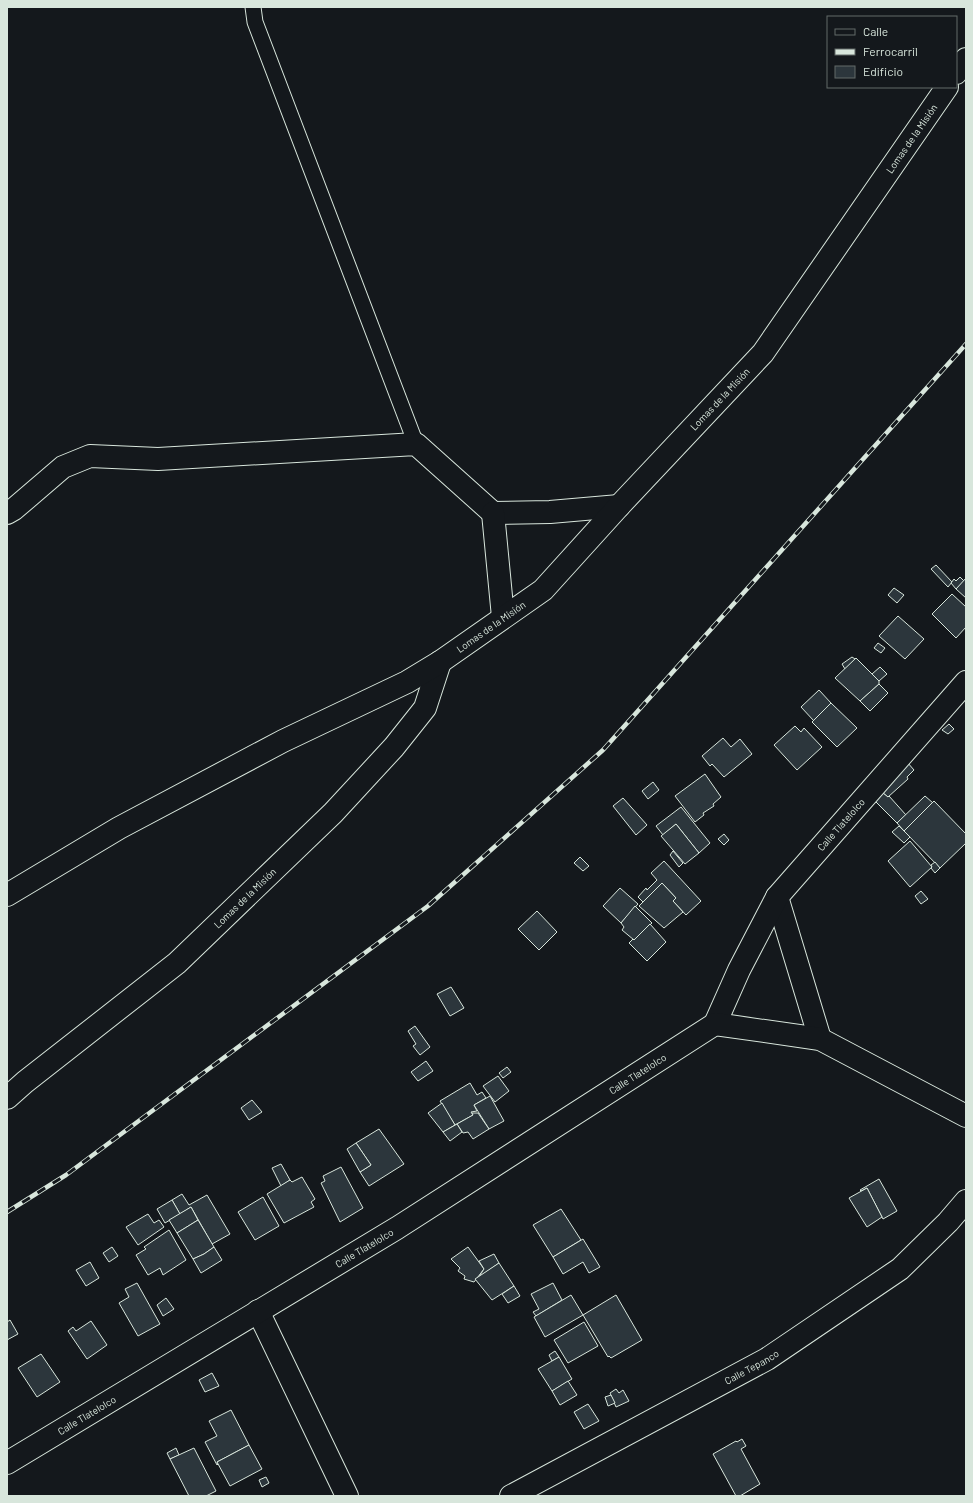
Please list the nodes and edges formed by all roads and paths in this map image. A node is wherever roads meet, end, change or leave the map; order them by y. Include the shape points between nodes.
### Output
1 (253, 7) edge
2 (966, 59) edge
3 (957, 72) edge
4 (945, 88) edge
5 (416, 444) junction
6 (619, 506) junction
7 (7, 513) edge
8 (493, 514) junction
9 (503, 617) junction
10 (440, 662) junction
11 (966, 682) edge
12 (7, 895) edge
13 (777, 897) junction
14 (715, 1024) junction
15 (820, 1039) junction
16 (7, 1098) edge
17 (966, 1116) edge
18 (966, 1201) edge
19 (258, 1311) junction
20 (7, 1463) edge
21 (347, 1496) edge
22 (510, 1496) edge

1 - 5 lane via 255,22
2 - 3 street
4 - 6 street, Lomas de la Misión via 763,353
5 - 7 street via 158,459 90,456 63,467
5 - 8 street
6 - 8 street
6 - 9 street, Lomas de la Misión via 543,590
8 - 9 street
9 - 10 street, Lomas de la Misión
10 - 12 street, Lomas de la Misión via 407,682 283,741 119,828
10 - 16 street, Lomas de la Misión via 425,708 394,748 333,814 178,963
11 - 13 street, Calle Tlatelolco
13 - 14 street, Calle Tlatelolco via 739,970
13 - 15 street
14 - 15 street
14 - 19 street, Calle Tlatelolco via 397,1228
15 - 17 street
18 - 22 street, Calle Tepanco via 900,1269 767,1358
19 - 20 street, Calle Tlatelolco
19 - 21 street

